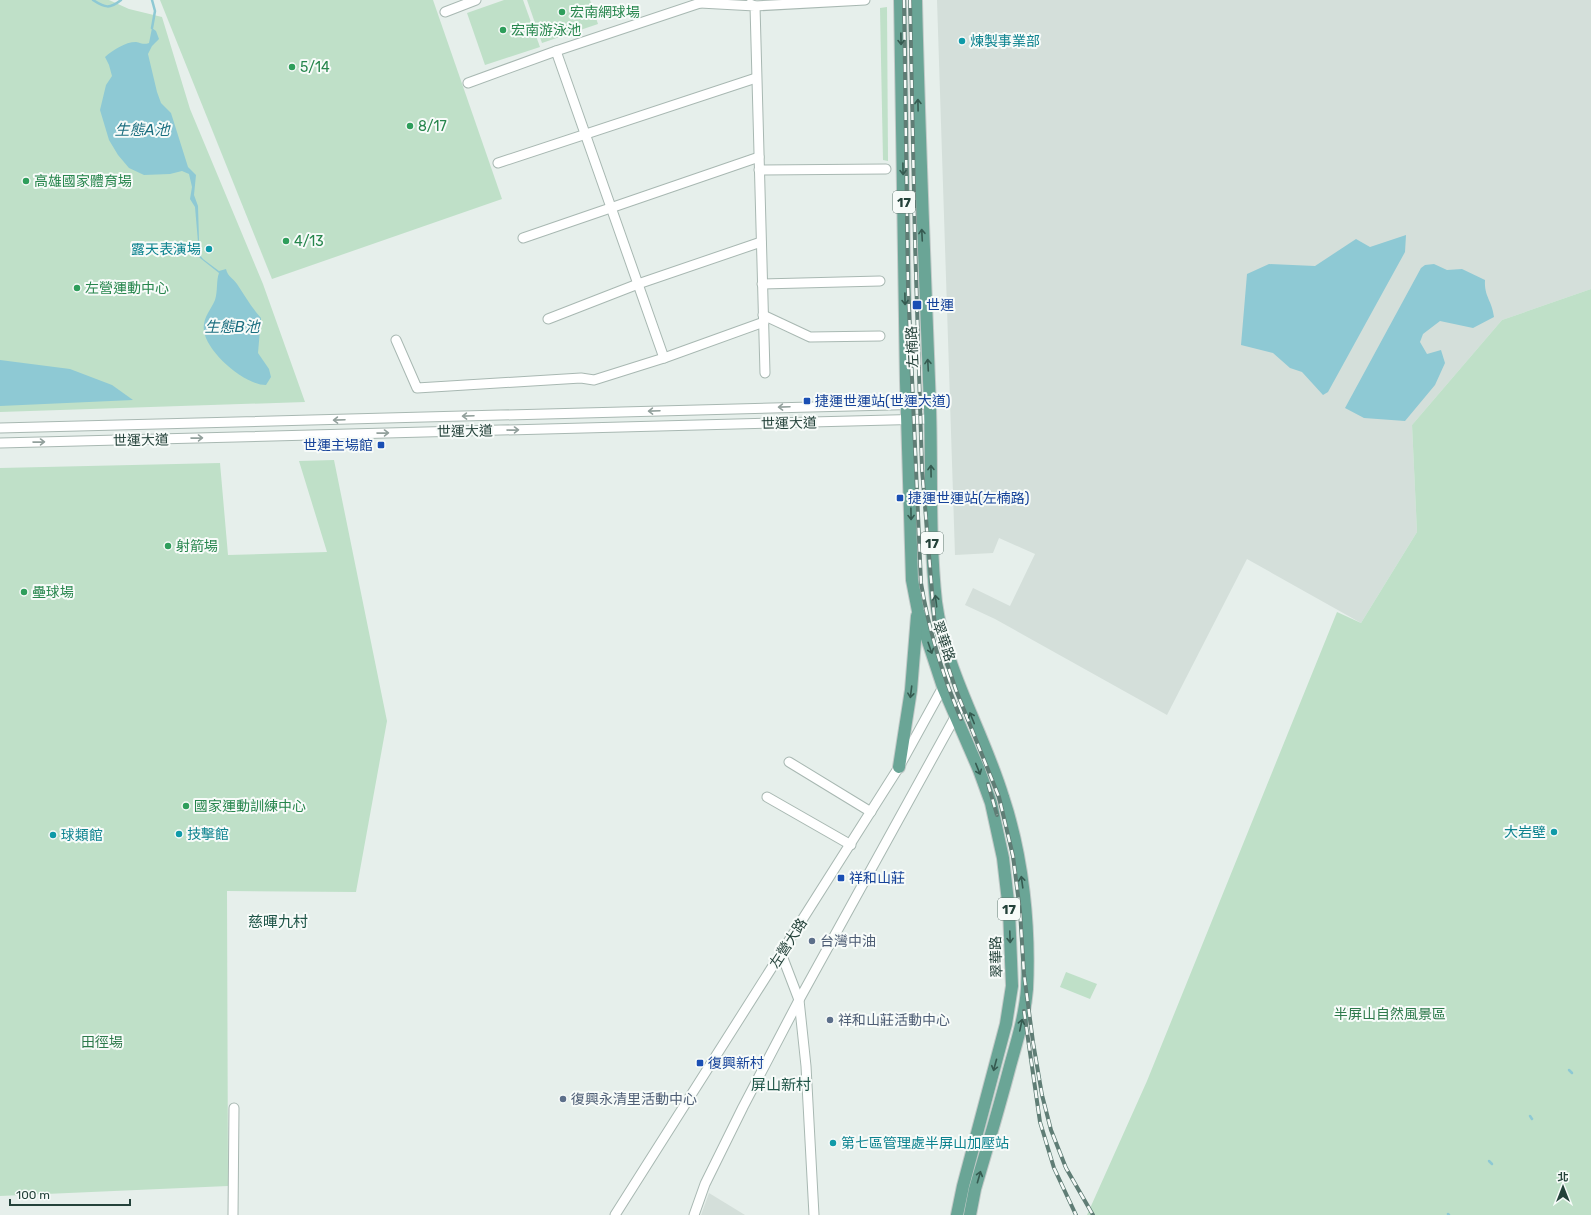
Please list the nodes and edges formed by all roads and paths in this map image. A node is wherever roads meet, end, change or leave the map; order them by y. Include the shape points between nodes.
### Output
1 (476, 0) edge
2 (744, 0) edge
3 (854, 0) edge
4 (865, 0) edge
5 (900, 0) edge
6 (916, 0) edge
7 (701, 2) edge
8 (755, 6) junction
9 (445, 12) dead end
10 (556, 51) junction
11 (756, 78) junction
12 (468, 83) dead end
13 (586, 135) junction
14 (758, 157) junction
15 (498, 163) dead end
16 (886, 169) dead end
17 (759, 170) junction
18 (612, 207) junction
19 (523, 238) dead end
20 (761, 242) junction
21 (880, 281) dead end
22 (638, 284) junction
23 (762, 284) junction
24 (548, 319) dead end
25 (763, 319) junction
26 (880, 336) dead end
27 (396, 340) dead end
28 (664, 358) junction
29 (765, 373) dead end
30 (907, 404) junction
31 (930, 404) junction
32 (908, 419) junction
33 (930, 419) junction
34 (0, 428) edge
35 (0, 443) edge
36 (918, 611) junction
37 (951, 666) junction
38 (943, 687) junction
39 (965, 699) junction
40 (956, 715) junction
41 (789, 762) dead end
42 (899, 767) junction
43 (767, 797) dead end
44 (871, 812) junction
45 (850, 845) junction
46 (781, 953) junction
47 (799, 1000) junction
48 (234, 1108) dead end
49 (233, 1215) edge
50 (615, 1215) edge
51 (694, 1215) edge
52 (814, 1215) edge
53 (957, 1215) edge
54 (970, 1215) edge

1 - 9 street
2 - 8 street
3 - 4 street
3 - 8 street
5 -> 30 main road, 左楠路 / 17
31 -> 6 main road, 左楠路 / 17
7 - 8 street
7 - 10 street
8 - 11 street
10 - 12 street
10 - 13 street
11 - 13 street
11 - 14 street
13 - 15 street
13 - 18 street
14 - 17 street
14 - 18 street
16 - 17 street
17 - 20 street
18 - 19 street
18 - 22 street
20 - 22 street
20 - 23 street
21 - 23 street
22 - 24 street
22 - 28 street
23 - 25 street
25 - 26 street via 810,337
25 - 28 street
25 - 29 street
27 - 28 street via 417,388 581,378 594,380
30 - 31 street, 世運大道
30 - 32 main road, 左楠路 / 17
30 -> 34 street, 世運大道
31 - 33 main road, 左楠路 / 17
32 - 33 street, 世運大道
35 -> 32 street, 世運大道
32 -> 36 main road, 左楠路 / 17 via 912,580
37 -> 33 main road, 左楠路 / 17 via 941,633 933,570
36 -> 38 main road, 翠華路 / 17
36 -> 42 main road via 911,690
37 - 38 street, 左營大路
37 - 39 main road, 翠華路 / 17
38 - 40 main road, 翠華路 / 17
38 - 42 street, 左營大路
39 - 40 street
54 -> 39 main road, 翠華路 / 17 via 1021,1024 1027,990 1026,909 1018,852 1003,796
40 - 47 street
40 -> 53 main road, 翠華路 / 17 via 991,803 1004,858 1012,986 1006,1024
41 - 44 street
42 - 44 street, 左營大路
43 - 45 street
44 - 45 street, 左營大路
45 - 46 street, 左營大路
46 - 47 street
46 - 50 street, 左營大路
47 - 51 street via 726,1140 705,1184
47 - 52 street via 806,1066
48 - 49 street

